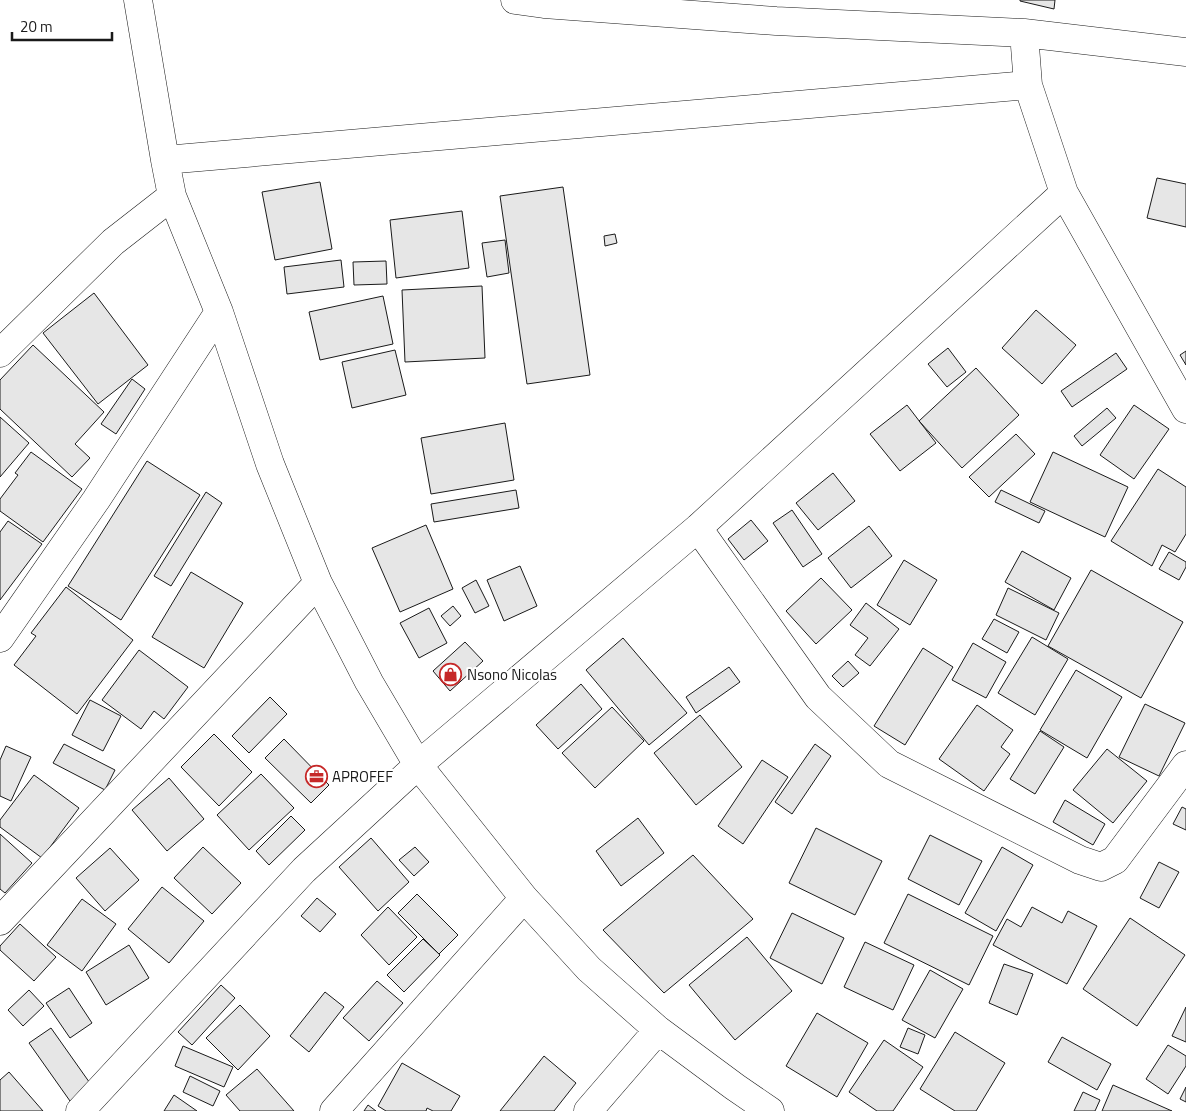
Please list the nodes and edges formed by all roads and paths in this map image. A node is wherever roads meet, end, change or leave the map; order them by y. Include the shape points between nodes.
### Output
1 (138, 0) edge
2 (514, 0) edge
3 (1024, 33) junction
4 (1186, 52) edge
5 (1028, 85) junction
6 (165, 160) junction
7 (1064, 193) junction
8 (172, 196) junction
9 (219, 312) junction
10 (0, 353) edge
11 (1186, 409) edge
12 (698, 528) junction
13 (318, 583) junction
14 (0, 638) edge
15 (418, 765) junction
16 (1186, 765) edge
17 (524, 898) junction
18 (0, 921) edge
19 (658, 1030) junction
20 (80, 1111) edge
21 (334, 1111) edge
22 (588, 1111) edge
23 (770, 1111) edge

1 - 6 street
2 - 3 street via 776,21
3 - 4 street
3 - 5 street
5 - 6 street
5 - 7 street
6 - 8 street
7 - 11 street
7 - 12 street
8 - 9 street
8 - 10 street via 113,242
9 - 13 street via 270,464
9 - 14 street via 96,500
12 - 15 street
12 - 16 street via 818,697 889,764 1080,860 1101,867 1115,860
13 - 15 street via 369,682
13 - 18 street
15 - 17 street
15 - 20 street via 304,870
17 - 19 street via 589,969
17 - 21 street
19 - 22 street
19 - 23 street

